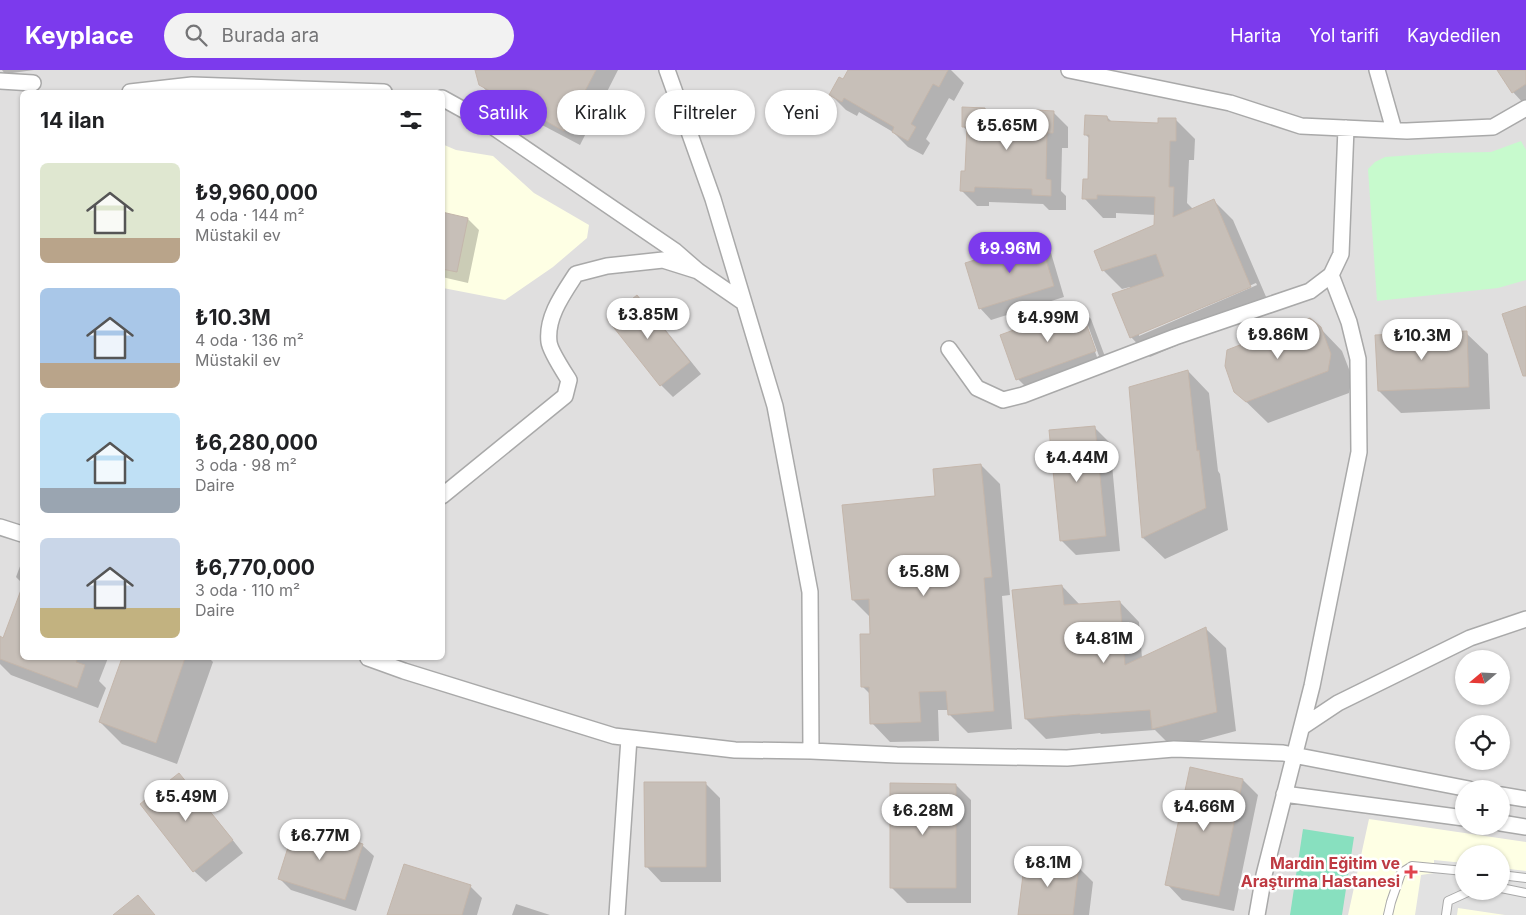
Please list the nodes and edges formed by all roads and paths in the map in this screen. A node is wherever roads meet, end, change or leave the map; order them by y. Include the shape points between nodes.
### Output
1 (667, 70) edge
2 (1069, 70) edge
3 (1377, 70) edge
4 (0, 81) edge
5 (33, 83) dead end
6 (191, 89) edge
7 (171, 90) edge
8 (255, 90) edge
9 (445, 100) edge
10 (1526, 108) edge
11 (1346, 128) junction
12 (1394, 130) junction
13 (698, 271) junction
14 (1331, 275) junction
15 (743, 302) junction
16 (949, 349) dead end
17 (445, 494) edge
18 (0, 527) edge
19 (20, 533) edge
20 (1526, 619) edge
21 (374, 660) edge
22 (1302, 727) junction
23 (629, 738) junction
24 (811, 751) junction
25 (1294, 756) junction
26 (1455, 786) edge
27 (1284, 794) junction
28 (1510, 796) edge
29 (1526, 799) edge
30 (1455, 817) edge
31 (1510, 824) edge
32 (1526, 827) edge
33 (1455, 870) edge
34 (1510, 876) edge
35 (1526, 878) edge
36 (1510, 890) edge
37 (1526, 893) edge
38 (1455, 898) edge
39 (617, 915) edge
40 (1257, 915) edge
41 (1388, 915) edge
42 (1446, 915) edge

1 - 15 street via 713,199
2 - 11 street via 1230,103 1302,126
3 - 12 street
4 - 5 street
6 - 7 street
6 - 8 street
9 - 13 street via 488,124 676,252
10 - 12 street via 1493,127
11 - 12 street
11 - 14 street via 1341,254
13 - 15 street
13 - 17 street via 663,260 607,266 576,274 560,298 550,324 549,344 569,380 565,396
14 - 16 street via 1310,291 1004,400 977,388
14 - 22 street via 1349,322 1358,359 1359,452
15 - 24 street via 775,406 810,592
18 - 19 street
20 - 22 street via 1461,643 1338,704
21 - 23 street
22 - 25 street
23 - 24 street via 735,750
23 - 39 street
24 - 25 street via 1067,758 1174,749
25 - 26 street
25 - 27 street
27 - 30 street
27 - 40 street
28 - 29 street
31 - 32 street
33 - 41 lane via 1412,866 1401,874
34 - 35 lane
36 - 37 lane
38 - 42 lane via 1448,901

